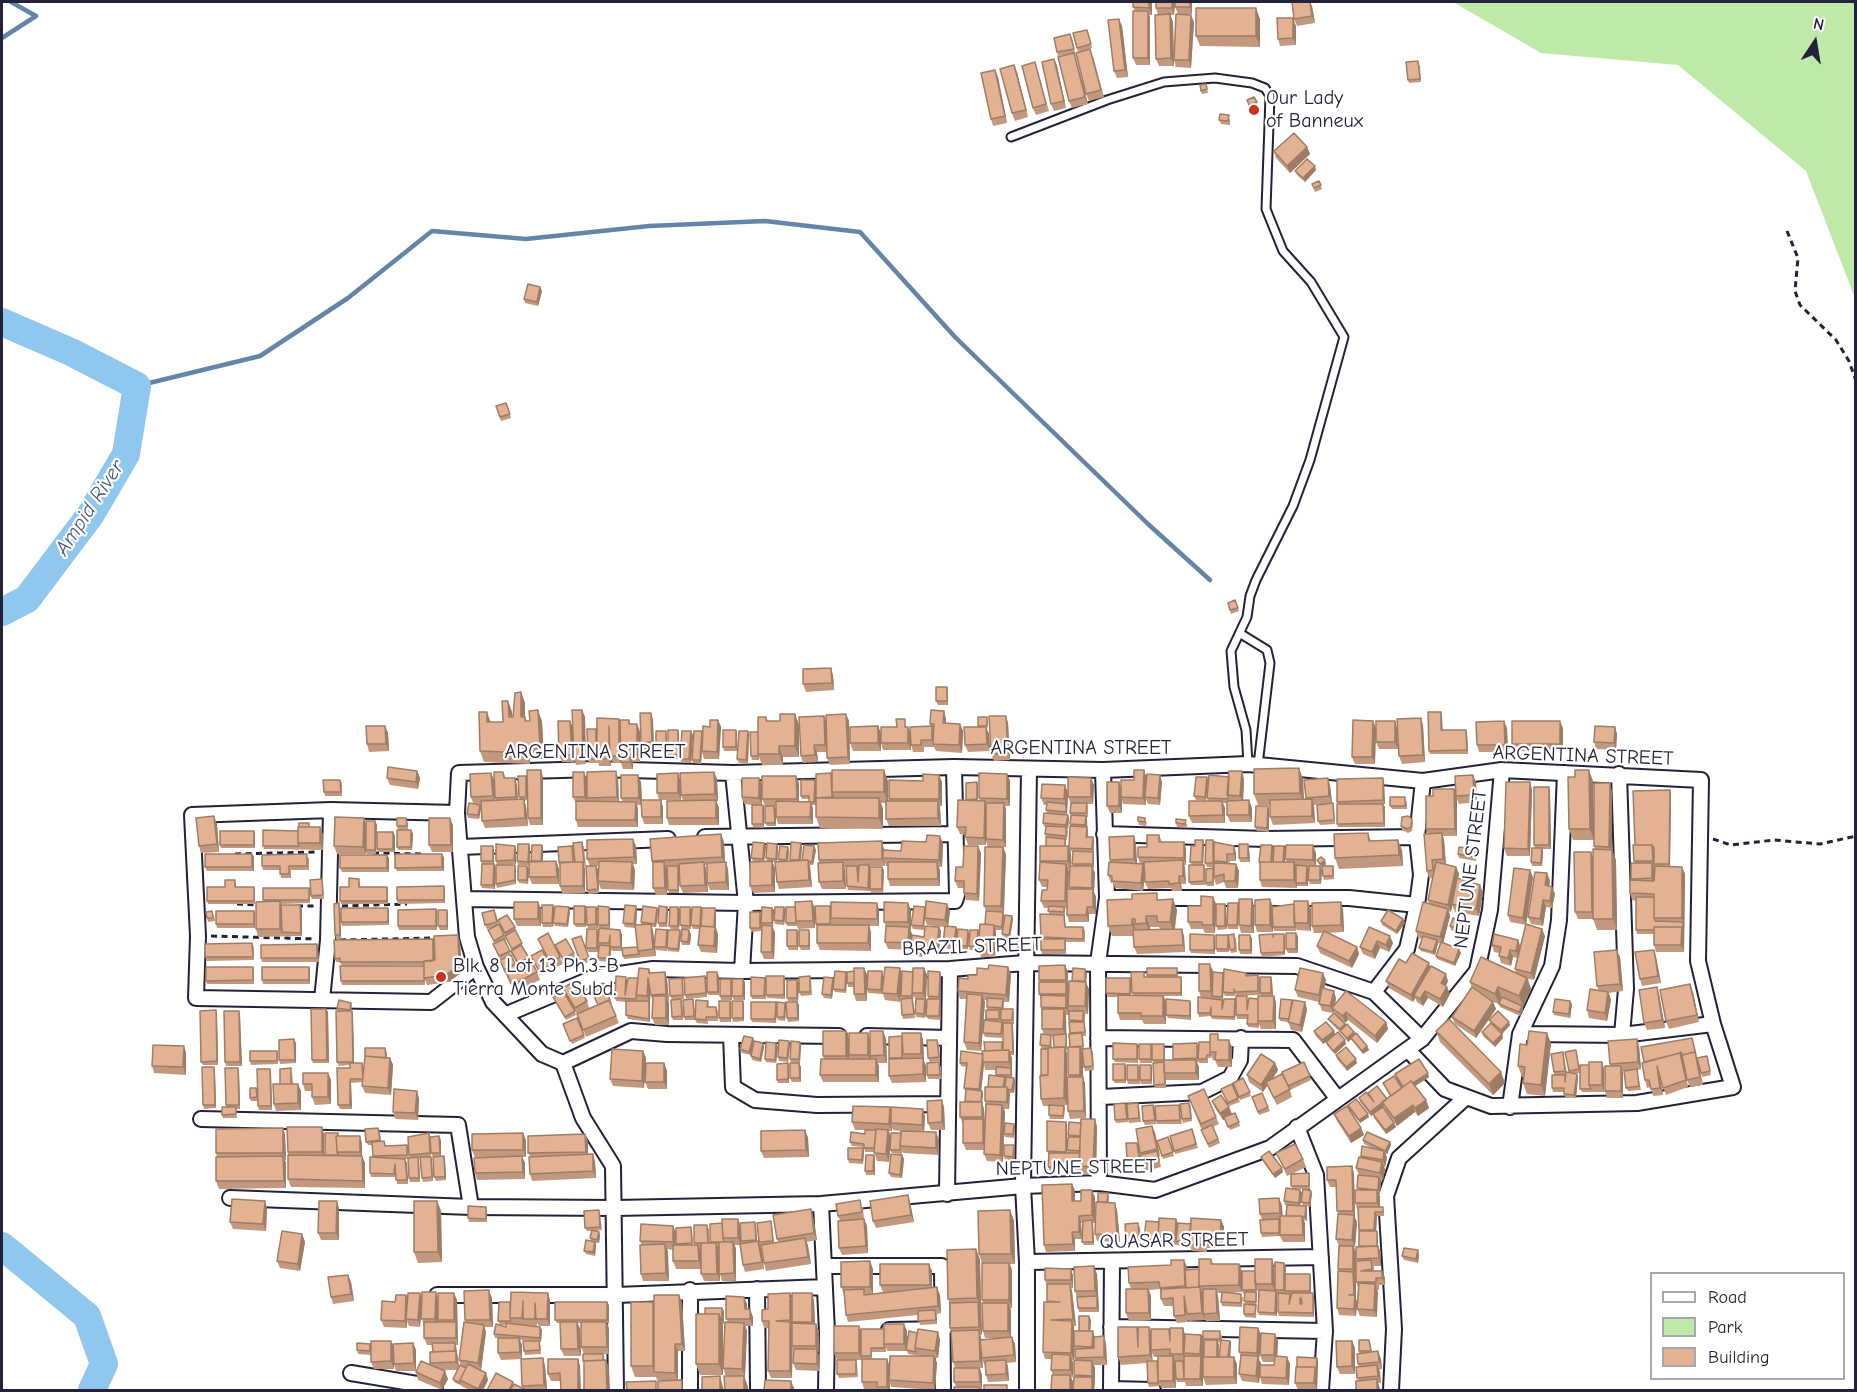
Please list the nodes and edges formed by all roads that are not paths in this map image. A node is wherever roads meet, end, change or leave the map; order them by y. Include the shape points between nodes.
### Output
1 (1011, 137) dead end
2 (1241, 634) junction
3 (1253, 765) junction
4 (954, 766) junction
5 (1029, 770) junction
6 (1103, 770) junction
7 (1502, 770) junction
8 (733, 773) junction
9 (1565, 773) junction
10 (1619, 774) junction
11 (1424, 781) junction
12 (331, 810) junction
13 (457, 813) junction
14 (956, 834) junction
15 (1104, 834) junction
16 (737, 836) junction
17 (1417, 837) junction
18 (460, 847) junction
19 (1107, 898) junction
20 (464, 899) junction
21 (746, 903) junction
22 (1417, 905) junction
23 (1025, 963) junction
24 (1098, 963) junction
25 (476, 967) junction
26 (950, 969) junction
27 (742, 971) junction
28 (1374, 992) junction
29 (322, 1000) junction
30 (507, 1014) junction
31 (1713, 1024) junction
32 (1520, 1034) junction
33 (730, 1035) junction
34 (1622, 1035) junction
35 (949, 1038) junction
36 (1098, 1038) junction
37 (1241, 1038) junction
38 (1422, 1039) junction
39 (1408, 1050) junction
40 (563, 1063) junction
41 (1101, 1097) junction
42 (1337, 1098) junction
43 (1465, 1098) junction
44 (947, 1104) junction
45 (1510, 1107) junction
46 (201, 1119) dead end
47 (1297, 1127) junction
48 (1099, 1183) junction
49 (1023, 1186) junction
50 (946, 1194) junction
51 (230, 1198) edge
52 (821, 1204) junction
53 (471, 1207) junction
54 (615, 1208) junction
55 (1321, 1257) junction
56 (1027, 1262) junction
57 (1112, 1262) junction
58 (825, 1266) junction
59 (825, 1287) junction
60 (757, 1289) junction
61 (690, 1290) junction
62 (421, 1295) edge
63 (616, 1295) junction
64 (1112, 1327) junction
65 (944, 1329) junction
66 (873, 1331) edge
67 (1324, 1331) junction
68 (351, 1373) dead end
69 (435, 1390) edge
70 (616, 1390) edge
71 (690, 1390) edge
72 (758, 1390) edge
73 (826, 1390) edge
74 (944, 1390) edge
75 (1027, 1390) edge
76 (1111, 1390) edge
77 (1153, 1390) edge
78 (1321, 1390) edge
79 (1391, 1390) edge

1 - 2 lane via 1164,82 1215,78 1252,83 1265,88 1270,96 1266,209 1282,251 1311,282 1344,337 1310,460 1293,506 1253,588
2 - 3 lane via 1231,651 1234,687
2 - 3 lane via 1267,650 1270,663
3 - 6 street, ARGENTINA STREET
3 - 11 street, ARGENTINA STREET
4 - 5 street, ARGENTINA STREET
4 - 8 street, ARGENTINA STREET
4 - 14 street
5 - 6 street, ARGENTINA STREET
5 - 23 street
6 - 15 street
7 - 9 street, ARGENTINA STREET
7 - 11 street, ARGENTINA STREET
7 - 38 street, NEPTUNE STREET via 1490,910 1477,971
8 - 13 street, ARGENTINA STREET via 595,769 459,773
8 - 16 street
9 - 10 street, ARGENTINA STREET
9 - 32 street via 1559,920 1552,966
10 - 31 street, ARGENTINA STREET via 1701,780 1698,960
10 - 34 street via 1626,990
11 - 17 street
12 - 13 street
12 - 29 street via 328,940
12 - 29 street via 192,815 198,936 196,998
13 - 18 street
14 - 16 street
14 - 21 street via 955,902
15 - 17 street via 1266,839
15 - 19 street
16 - 18 street
16 - 21 street
17 - 22 street
18 - 20 street
19 - 22 street via 1349,898
19 - 24 street
20 - 21 street
20 - 25 street via 467,937
21 - 27 street
22 - 28 street via 1407,949
23 - 24 street, BRAZIL STREET
23 - 26 street, BRAZIL STREET
23 - 49 street
24 - 28 street, BRAZIL STREET via 1297,966
24 - 36 street
25 - 29 street via 431,1002
25 - 30 street via 493,1002
26 - 27 street, BRAZIL STREET
26 - 35 street
27 - 30 street, BRAZIL STREET via 653,969 593,978
28 - 38 street, BRAZIL STREET
30 - 40 street via 542,1054
31 - 34 street
31 - 45 street via 1733,1087 1637,1103
32 - 34 street
32 - 45 street
33 - 35 street
33 - 40 street via 631,1031
33 - 44 street via 733,1087 755,1100 817,1105
35 - 44 street
36 - 37 street
36 - 41 street
37 - 41 street via 1240,1060 1230,1078 1202,1092
37 - 42 street via 1293,1040
38 - 39 street, NEPTUNE STREET
39 - 42 street, NEPTUNE STREET
39 - 43 street via 1445,1089
40 - 54 street via 583,1118 613,1166
41 - 48 street
42 - 47 street, NEPTUNE STREET
43 - 45 street
43 - 79 street via 1399,1158 1386,1196 1394,1329
44 - 50 street
46 - 53 street via 458,1125
47 - 48 street, NEPTUNE STREET via 1270,1148 1155,1190
47 - 55 street via 1316,1175
48 - 49 street, NEPTUNE STREET
49 - 50 street, NEPTUNE STREET
49 - 56 street
50 - 52 street, NEPTUNE STREET
51 - 53 street, NEPTUNE STREET
52 - 54 street, NEPTUNE STREET
52 - 58 street
53 - 54 street, NEPTUNE STREET
54 - 63 street
55 - 57 street, QUASAR STREET
55 - 67 street
56 - 57 street, QUASAR STREET
56 - 75 street
57 - 64 street
58 - 59 street
58 - 65 street via 942,1266
59 - 60 street
59 - 73 street via 832,1332
60 - 61 street
60 - 72 street
61 - 63 street
61 - 71 street
62 - 63 street
63 - 70 street
64 - 67 street
64 - 76 street
65 - 66 street
65 - 74 street
67 - 78 street
68 - 69 street
76 - 77 street

